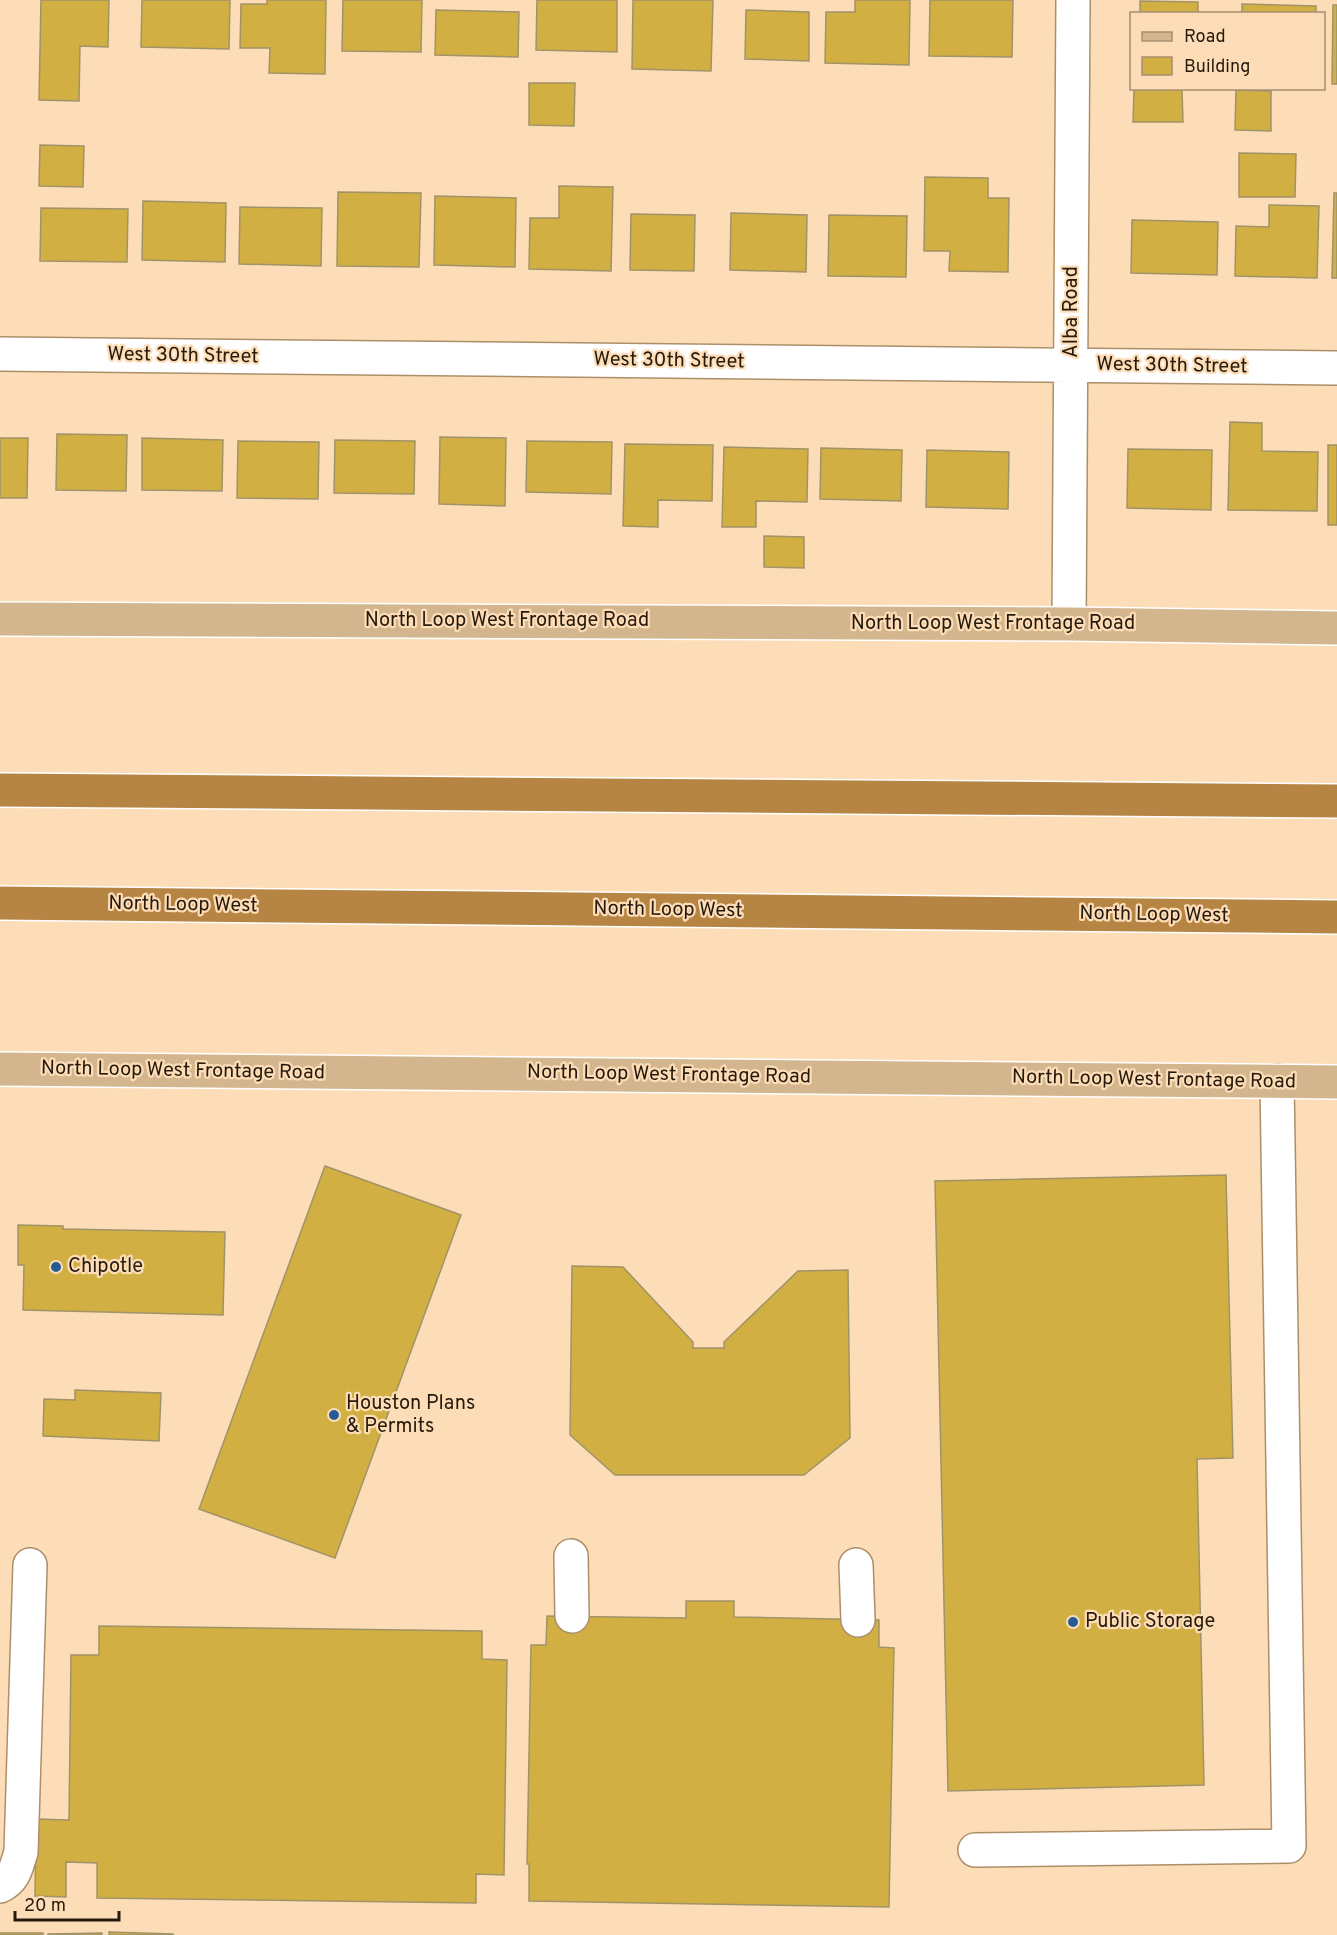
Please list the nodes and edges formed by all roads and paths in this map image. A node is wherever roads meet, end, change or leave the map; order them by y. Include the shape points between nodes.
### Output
1 (1073, 0) edge
2 (0, 354) edge
3 (1071, 365) junction
4 (1337, 368) edge
5 (0, 619) edge
6 (1070, 624) junction
7 (1337, 628) edge
8 (0, 790) edge
9 (1337, 801) edge
10 (0, 903) edge
11 (1337, 917) edge
12 (0, 1069) edge
13 (1278, 1081) junction
14 (1337, 1082) edge
15 (572, 1556) dead end
16 (30, 1565) dead end
17 (856, 1565) dead end
18 (572, 1616) dead end
19 (858, 1620) dead end
20 (975, 1850) dead end
21 (0, 1886) edge

1 - 3 street, Alba Road
2 - 3 street, West 30th Street
3 - 4 street, West 30th Street
3 - 6 street, Alba Road
5 - 6 main road, North Loop West Frontage Road
6 - 7 main road, North Loop West Frontage Road
8 - 9 highway
10 - 11 highway, North Loop West
12 - 13 main road, North Loop West Frontage Road
13 - 14 main road, North Loop West Frontage Road
13 - 20 street via 1289,1846
15 - 18 street
16 - 21 street via 21,1852 9,1882
17 - 19 street

